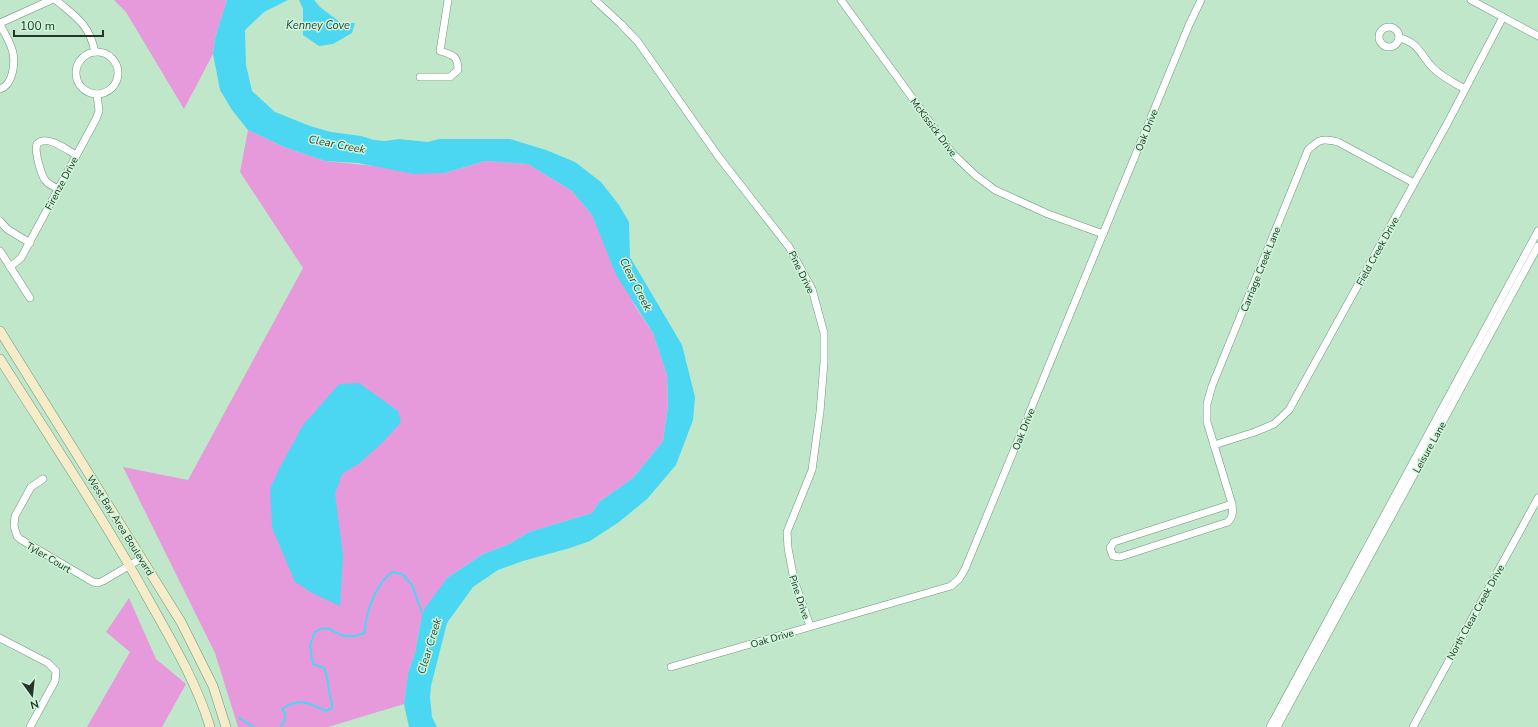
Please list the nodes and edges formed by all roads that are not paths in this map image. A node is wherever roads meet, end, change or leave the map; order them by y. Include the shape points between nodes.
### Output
1 (51, 0) edge
2 (56, 0) edge
3 (448, 0) edge
4 (595, 0) edge
5 (841, 0) edge
6 (1201, 0) edge
7 (1472, 0) edge
8 (1503, 17) junction
9 (0, 23) edge
10 (1538, 36) edge
11 (1399, 38) dead end
12 (95, 52) junction
13 (420, 77) dead end
14 (0, 89) edge
15 (1465, 89) junction
16 (97, 94) junction
17 (76, 155) junction
18 (1414, 183) junction
19 (58, 189) junction
20 (0, 221) edge
21 (1538, 231) edge
22 (1103, 234) junction
23 (30, 243) junction
24 (1538, 246) edge
25 (0, 251) edge
26 (10, 267) junction
27 (30, 298) dead end
28 (0, 331) edge
29 (1477, 350) junction
30 (0, 359) edge
31 (1214, 445) junction
32 (43, 479) dead end
33 (1538, 498) edge
34 (1232, 504) junction
35 (1374, 541) junction
36 (142, 558) junction
37 (129, 565) junction
38 (810, 626) junction
39 (0, 638) edge
40 (671, 667) dead end
41 (30, 727) edge
42 (210, 727) edge
43 (226, 727) edge
44 (1270, 727) edge
45 (1277, 727) edge
46 (1413, 727) edge

1 - 9 street
2 - 12 street via 84,24
3 - 13 street via 440,51 453,55 458,61 458,70 450,77
4 - 38 street, Pine Drive via 638,42 718,156 789,247 812,289 824,332 820,412 812,470 787,532 794,580
5 - 22 street, McKissick Drive via 953,154 975,175 995,190 1048,214
6 - 22 street, Oak Drive
7 - 8 street
8 - 10 street
8 - 15 street, Field Creek Drive
9 - 14 street via 13,58 10,80
11 - 15 street via 1408,40 1442,76
12 - 16 street via 83,57 76,68 76,74 77,80 85,90
12 - 16 street via 113,60 118,72 114,85 104,93
15 - 18 street, Field Creek Drive
16 - 17 street, Firenze Drive via 98,115
17 - 19 street, Firenze Drive
17 - 19 street via 52,142 42,140 37,144 43,176 48,183
18 - 31 street, Field Creek Drive via 1289,410 1274,424
18 - 31 street, Carriage Creek Lane via 1338,142 1316,142 1308,150 1212,386 1206,412
19 - 23 street, Firenze Drive
20 - 23 street via 7,229
21 - 29 street, Leisure Lane
22 - 38 street, Oak Drive via 959,579 951,586
23 - 26 street, Firenze Drive via 21,258
24 - 29 street, Leisure Lane
25 - 26 street
26 - 27 street
28 - 36 main road, West Bay Area Boulevard
29 - 35 street, Leisure Lane
30 - 37 main road, West Bay Area Boulevard
31 - 34 street, Carriage Creek Lane
32 - 37 street, Tyler Court via 31,486 15,516 14,526 20,539 93,582 103,581
33 - 46 street, North Clear Creek Drive
34 - 34 street via 1114,542 1110,548 1112,554 1120,557 1228,522 1233,513
35 - 44 street, Leisure Lane
35 - 45 street, Leisure Lane
36 - 37 street, Tyler Court
36 - 43 main road, West Bay Area Boulevard via 181,622 213,686
37 - 42 main road, West Bay Area Boulevard via 173,643 192,681
38 - 40 street, Oak Drive
39 - 41 street via 48,663 56,671 55,681

